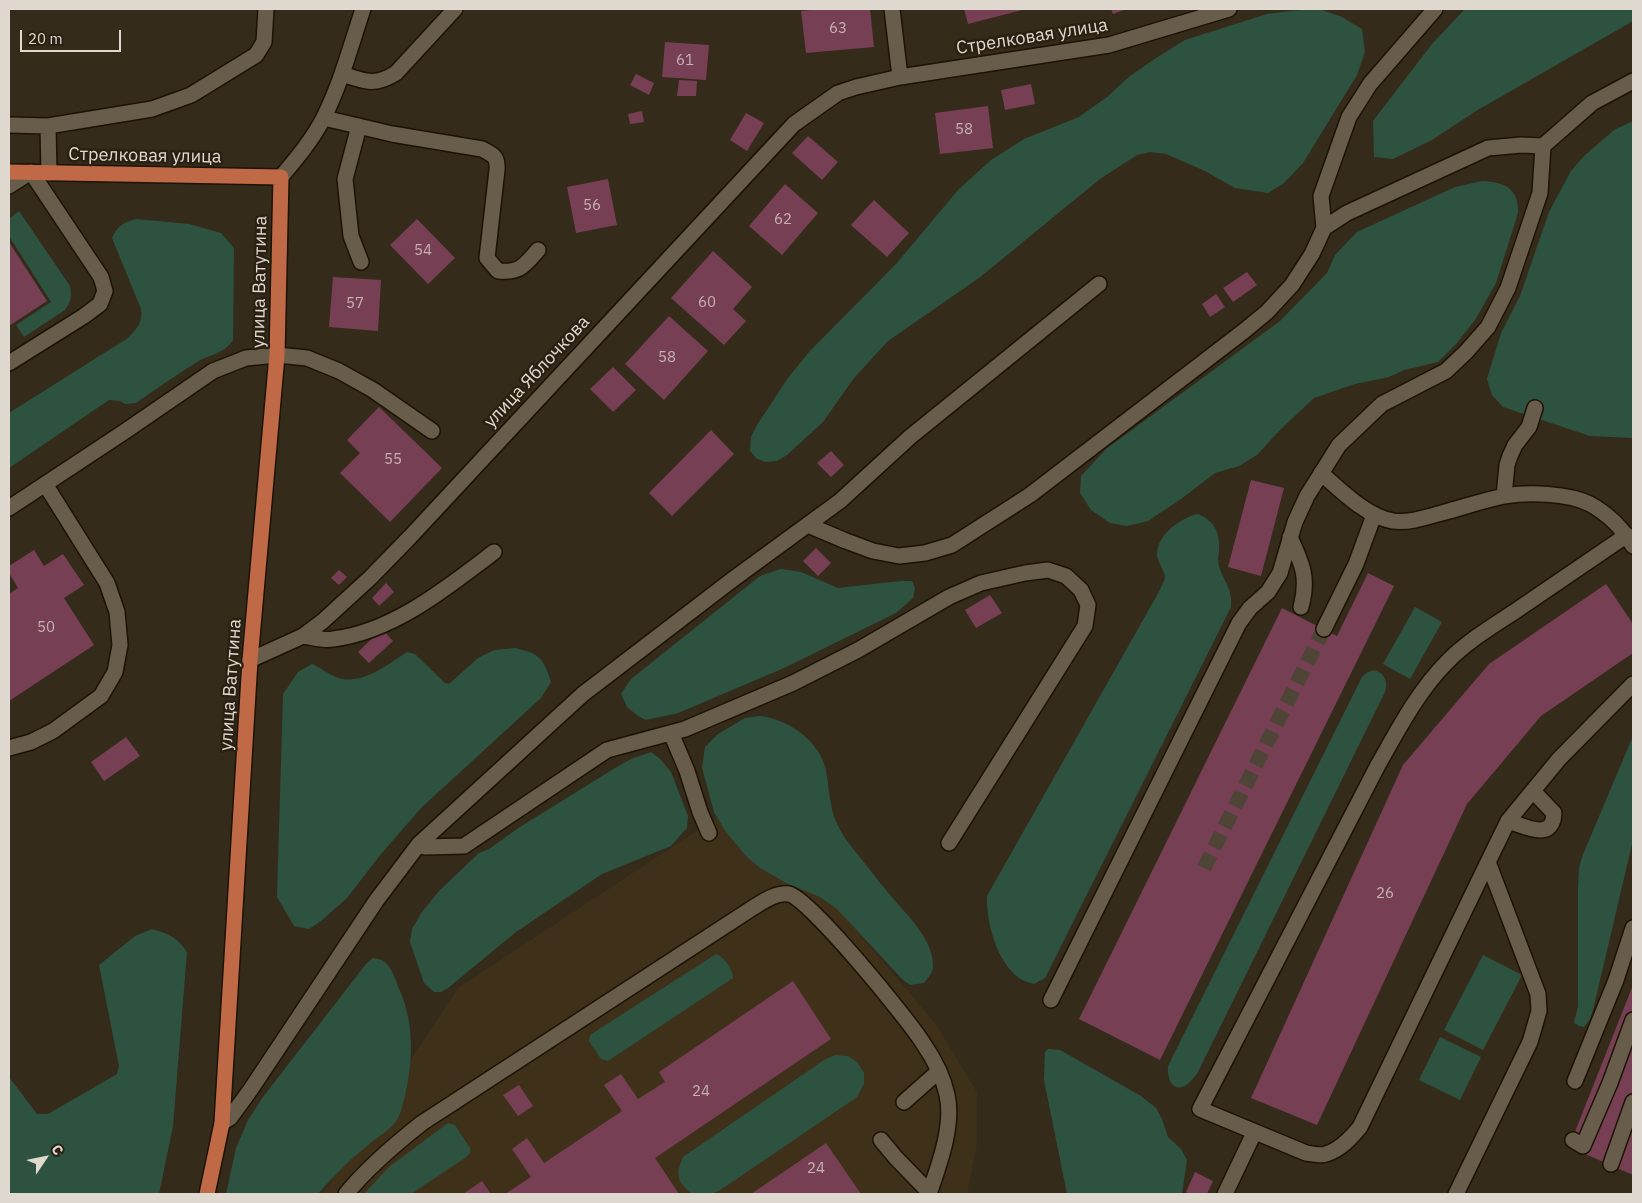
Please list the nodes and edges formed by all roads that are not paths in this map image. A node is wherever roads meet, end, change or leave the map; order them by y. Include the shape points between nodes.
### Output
1 (266, 9) edge
2 (363, 9) edge
3 (455, 9) edge
4 (892, 9) edge
5 (1229, 9) edge
6 (1435, 9) edge
7 (342, 74) junction
8 (900, 77) junction
9 (1633, 82) edge
10 (838, 93) joint
11 (324, 118) junction
12 (9, 125) edge
13 (48, 126) junction
14 (359, 126) junction
15 (1544, 146) junction
16 (9, 172) edge
17 (31, 172) junction
18 (49, 173) junction
19 (281, 177) junction
20 (9, 186) edge
21 (1324, 228) junction
22 (538, 250) dead end
23 (361, 262) dead end
24 (1099, 284) dead end
25 (277, 355) junction
26 (9, 363) edge
27 (1535, 408) dead end
28 (432, 431) dead end
29 (1321, 473) junction
30 (45, 484) junction
31 (1504, 496) junction
32 (9, 508) edge
33 (1374, 515) junction
34 (808, 525) junction
35 (1290, 537) junction
36 (1630, 541) edge
37 (494, 552) dead end
38 (1301, 607) dead end
39 (1324, 629) tunnel mouth
40 (303, 636) junction
41 (250, 660) junction
42 (1633, 684) edge
43 (671, 733) junction
44 (9, 748) edge
45 (1532, 791) junction
46 (1508, 821) junction
47 (709, 833) dead end
48 (949, 843) dead end
49 (419, 844) junction
50 (1488, 862) junction
51 (1633, 928) edge
52 (1051, 1000) dead end
53 (1633, 1020) edge
54 (939, 1071) junction
55 (1575, 1081) dead end
56 (904, 1102) dead end
57 (1633, 1102) edge
58 (222, 1123) junction
59 (1254, 1133) junction
60 (881, 1140) dead end
61 (1572, 1140) dead end
62 (1611, 1164) dead end
63 (207, 1194) edge
64 (346, 1194) edge
65 (930, 1194) edge
66 (1225, 1194) edge
67 (1456, 1194) edge

1 - 13 street via 264,42 256,55 190,94 152,109
2 - 7 street
3 - 7 street via 396,73 385,80 371,82
4 - 8 street
5 - 8 street, Стрелковая улица via 1109,45
6 - 21 street via 1370,84 1349,117 1321,196
7 - 11 street
8 - 10 street, Стрелковая улица
9 - 15 street via 1592,103
10 - 40 street, улица Яблочкова via 794,124 410,538
11 - 14 street
11 - 19 street
12 - 13 street
13 - 18 street
14 - 22 street via 482,149 493,154 498,162 487,258 498,271 516,271
14 - 23 street via 344,180 351,236
15 - 21 street via 1488,148 1347,213
15 - 29 street via 1540,193 1508,288 1488,327 1446,371 1382,404 1339,445
16 - 17 main road, Стрелковая улица
17 - 18 main road, Стрелковая улица
17 - 20 street
17 - 26 street via 101,277 105,291 100,304
18 - 19 main road, Стрелковая улица
19 - 25 main road, улица Ватутина
21 - 34 street via 1292,285 1267,312 1030,495 952,545 899,556 872,551
24 - 34 street via 910,437 840,501
25 - 28 street via 306,358 339,371
25 - 30 street via 246,358 213,371
25 - 41 main road, улица Ватутина
27 - 31 street via 1529,427 1510,456
29 - 33 street
29 - 35 street via 1307,496
30 - 32 street
30 - 44 street via 107,583 117,612 120,645 115,672 101,696 54,730
31 - 33 street via 1417,520 1394,522
31 - 36 street via 1530,493 1573,498 1611,519
33 - 39 street via 1356,564
34 - 49 street via 583,694
35 - 38 street via 1302,563 1305,581
35 - 52 street via 1280,573 1268,592 1250,608 1239,624
36 - 59 street via 1492,627 1447,661 1430,680 1398,729 1200,1109
37 - 40 street via 435,596 374,628 331,640
40 - 41 street, улица Яблочкова
41 - 58 main road, улица Ватутина
42 - 45 street
43 - 47 street
43 - 48 street via 793,683 949,597 981,583 1048,570 1066,576 1081,590 1088,605 1085,626
43 - 49 street via 608,750 464,846 425,847
45 - 46 street
45 - 46 street via 1554,813 1554,822 1539,831
46 - 50 street
49 - 58 street via 376,901 251,1089 230,1118
50 - 59 street via 1360,1126 1351,1138 1325,1155 1306,1153
50 - 67 street via 1538,994 1539,1011 1530,1042
51 - 55 street via 1616,980
53 - 61 street via 1583,1146
54 - 56 street
54 - 64 street via 906,1019 831,931 804,903 789,894 775,896 422,1123 360,1176
54 - 65 street via 950,1116
57 - 62 street
58 - 63 main road, улица Ватутина
59 - 66 street
60 - 65 street

